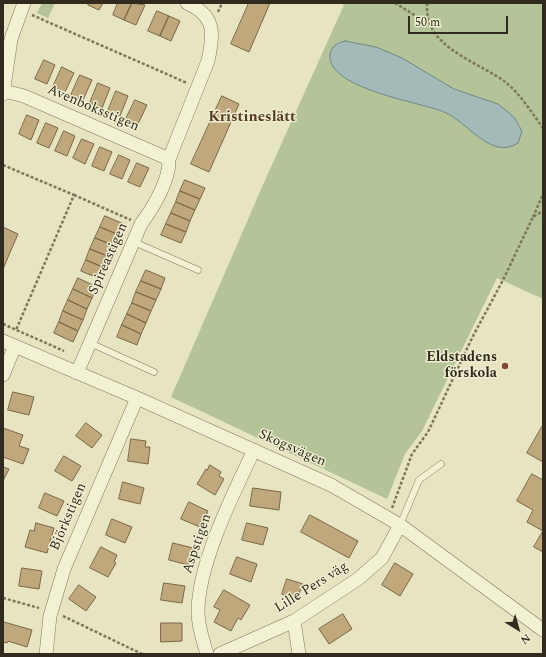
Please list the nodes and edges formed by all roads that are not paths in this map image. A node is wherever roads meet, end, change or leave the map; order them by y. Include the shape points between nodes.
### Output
1 (187, 3) edge
2 (23, 7) edge
3 (3, 92) edge
4 (169, 159) junction
5 (134, 242) junction
6 (198, 270) dead end
7 (9, 343) edge
8 (90, 343) junction
9 (154, 372) dead end
10 (77, 373) junction
11 (3, 375) edge
12 (137, 398) junction
13 (254, 450) junction
14 (441, 464) dead end
15 (400, 525) junction
16 (294, 621) junction
17 (543, 630) edge
18 (46, 654) edge
19 (207, 654) edge
20 (220, 654) edge
21 (299, 654) edge

1 - 4 street, Spireastigen via 203,12 211,26 211,48
2 - 3 street via 11,39
3 - 4 street, Avenboksstigen via 24,96
4 - 5 street, Spireastigen via 170,169
5 - 6 lane
5 - 8 street, Spireastigen
7 - 10 street, Skogsvägen
7 - 11 street
8 - 9 lane
8 - 10 street, Spireastigen
10 - 12 street, Skogsvägen
12 - 13 street, Skogsvägen
12 - 18 street, Björkstigen via 64,569 52,611
13 - 15 street, Skogsvägen via 331,485
13 - 19 street, Aspstigen via 220,528 203,578 198,612
14 - 15 lane via 419,480
15 - 16 street, Lille Pers väg via 382,558 358,579
15 - 17 street, Skogsvägen
16 - 20 street, Lille Pers väg
16 - 21 street

